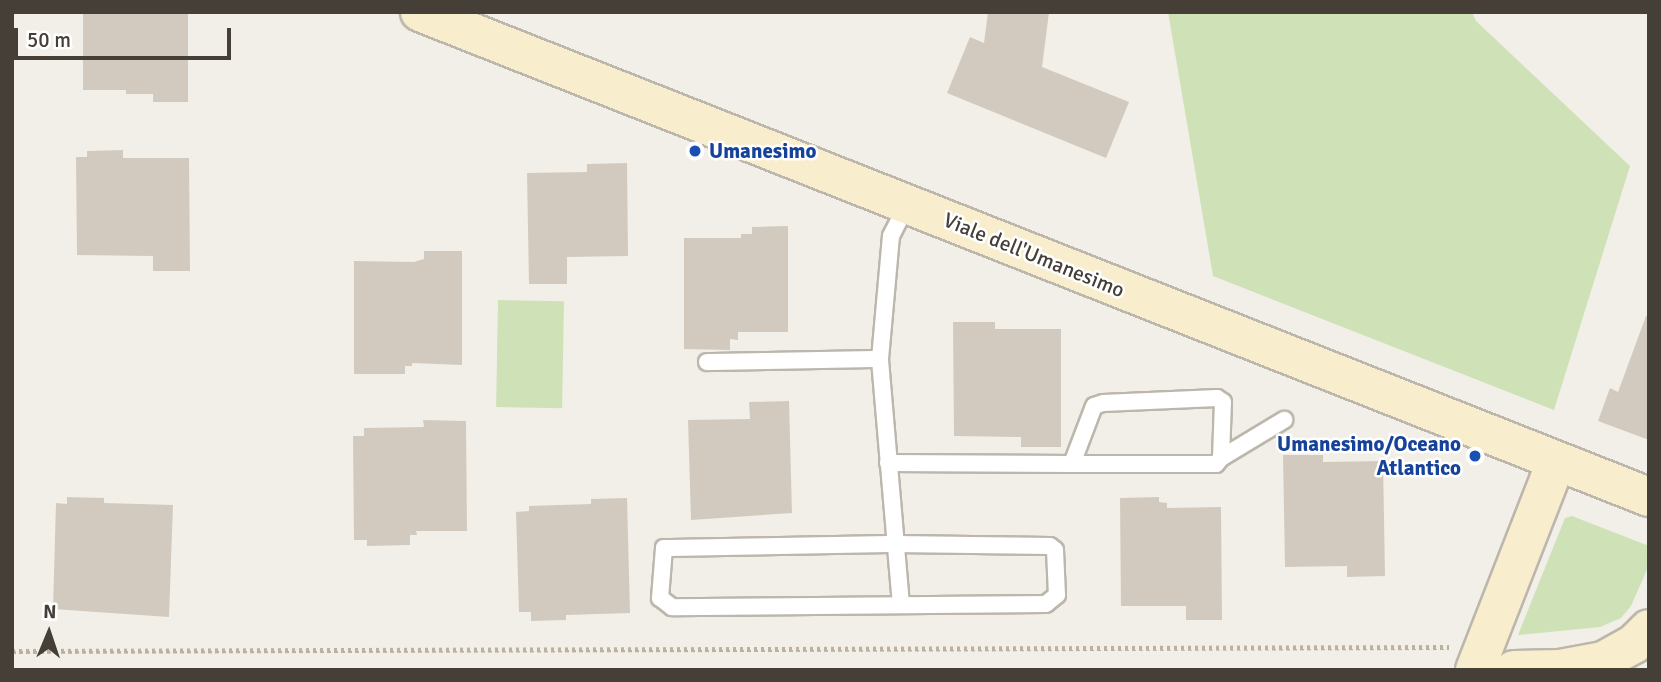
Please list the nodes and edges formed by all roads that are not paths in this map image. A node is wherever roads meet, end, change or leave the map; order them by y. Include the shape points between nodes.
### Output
1 (420, 12) edge
2 (906, 204) junction
3 (880, 359) junction
4 (707, 362) dead end
5 (1284, 420) dead end
6 (1221, 458) junction
7 (1556, 461) junction
8 (888, 463) junction
9 (1072, 464) junction
10 (1649, 497) edge
11 (895, 544) junction
12 (901, 605) junction
13 (1649, 629) edge
14 (1480, 658) edge
15 (1514, 670) edge

1 - 2 street, Viale dell'Umanesimo
2 - 3 lane via 891,236
2 - 7 street, Viale dell'Umanesimo
3 - 4 lane
3 - 8 lane
5 - 6 lane
6 - 9 lane via 1216,464
6 - 9 lane via 1224,408 1217,398 1094,406
7 - 10 street, Viale dell'Umanesimo
7 - 14 street
8 - 9 lane
8 - 11 lane
11 - 12 lane
11 - 12 lane via 1040,544 1055,550 1058,595 1046,604
11 - 12 lane via 664,548 660,598 671,607
13 - 15 street via 1634,644 1603,661

